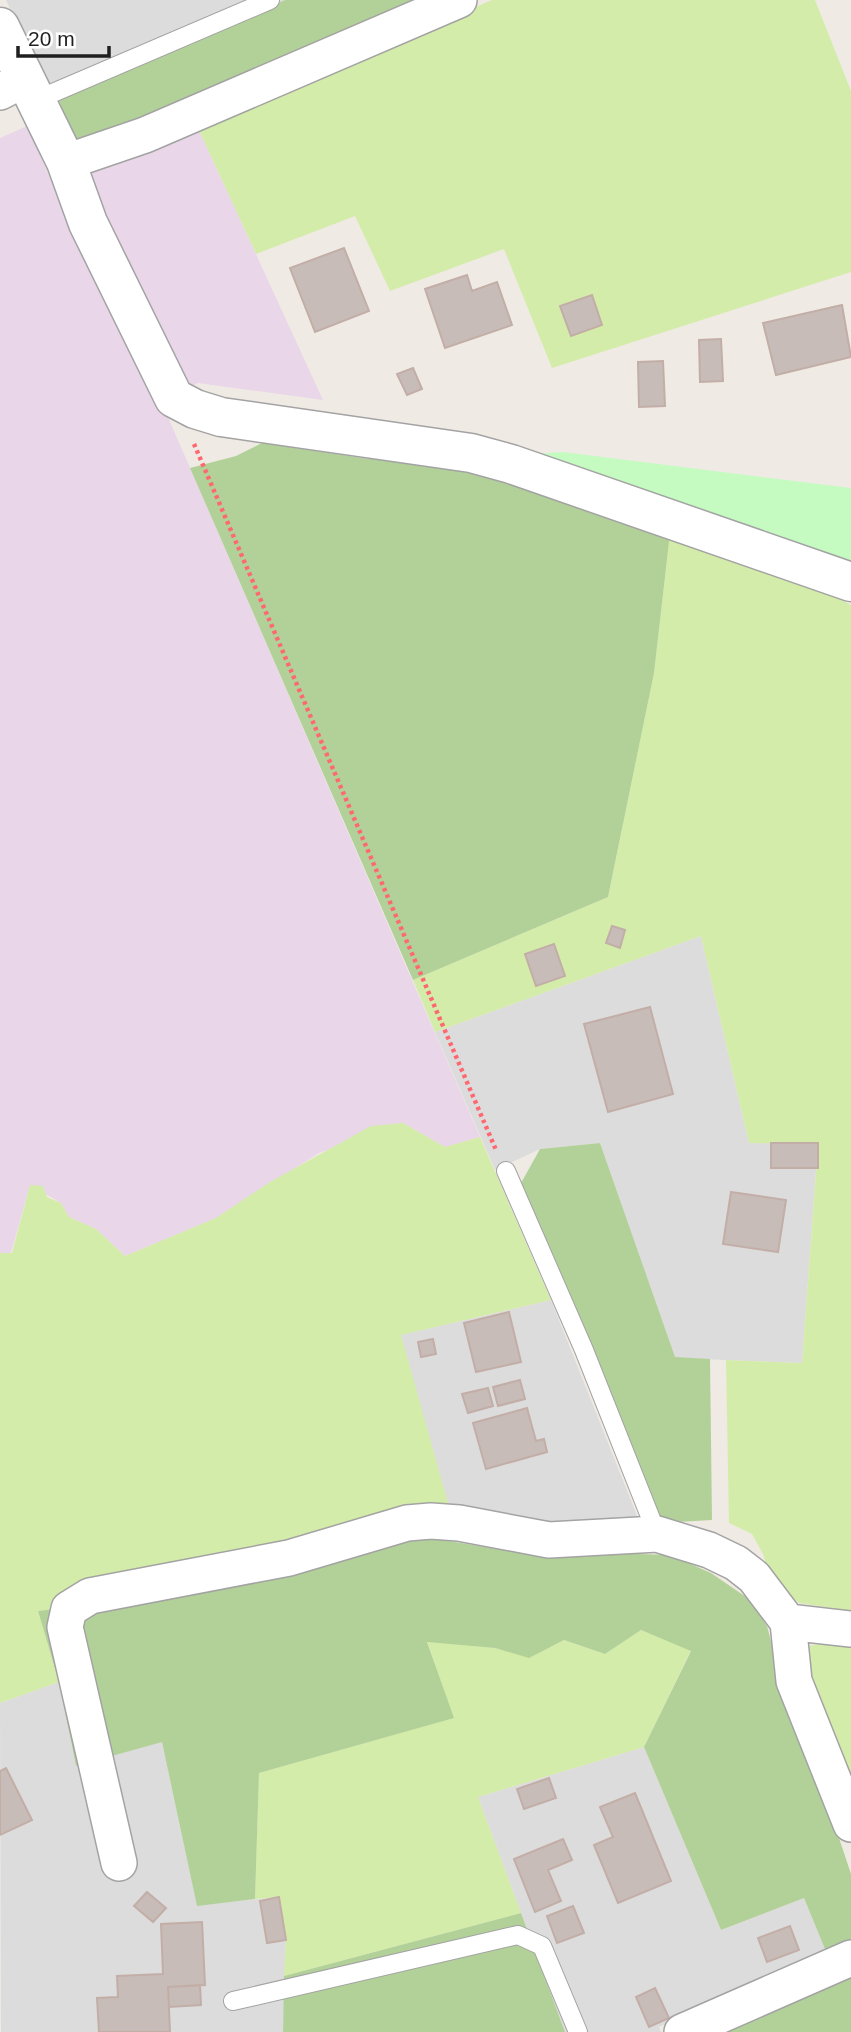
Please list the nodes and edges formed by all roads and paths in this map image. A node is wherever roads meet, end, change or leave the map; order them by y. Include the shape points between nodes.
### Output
1 (270, 0) edge
2 (459, 0) edge
3 (0, 27) edge
4 (19, 91) edge
5 (66, 162) junction
6 (174, 398) junction
7 (851, 582) edge
8 (506, 1171) joint
9 (657, 1534) junction
10 (788, 1622) junction
11 (851, 1629) edge
12 (851, 1824) edge
13 (119, 1863) dead end
14 (851, 1958) edge
15 (233, 2001) dead end
16 (579, 2032) edge
17 (682, 2032) edge

1 - 4 lane
2 - 5 street via 145,135
3 - 4 street
4 - 5 street
5 - 6 street via 88,223
6 - 7 street via 220,417 436,447 511,464
6 - 8 path
8 - 9 lane
9 - 10 street via 736,1563 754,1577
9 - 13 street via 549,1539 419,1522 289,1558 90,1596 69,1609 65,1627
10 - 11 street
10 - 12 street via 794,1681
14 - 17 street
15 - 16 lane via 519,1935 542,1946

